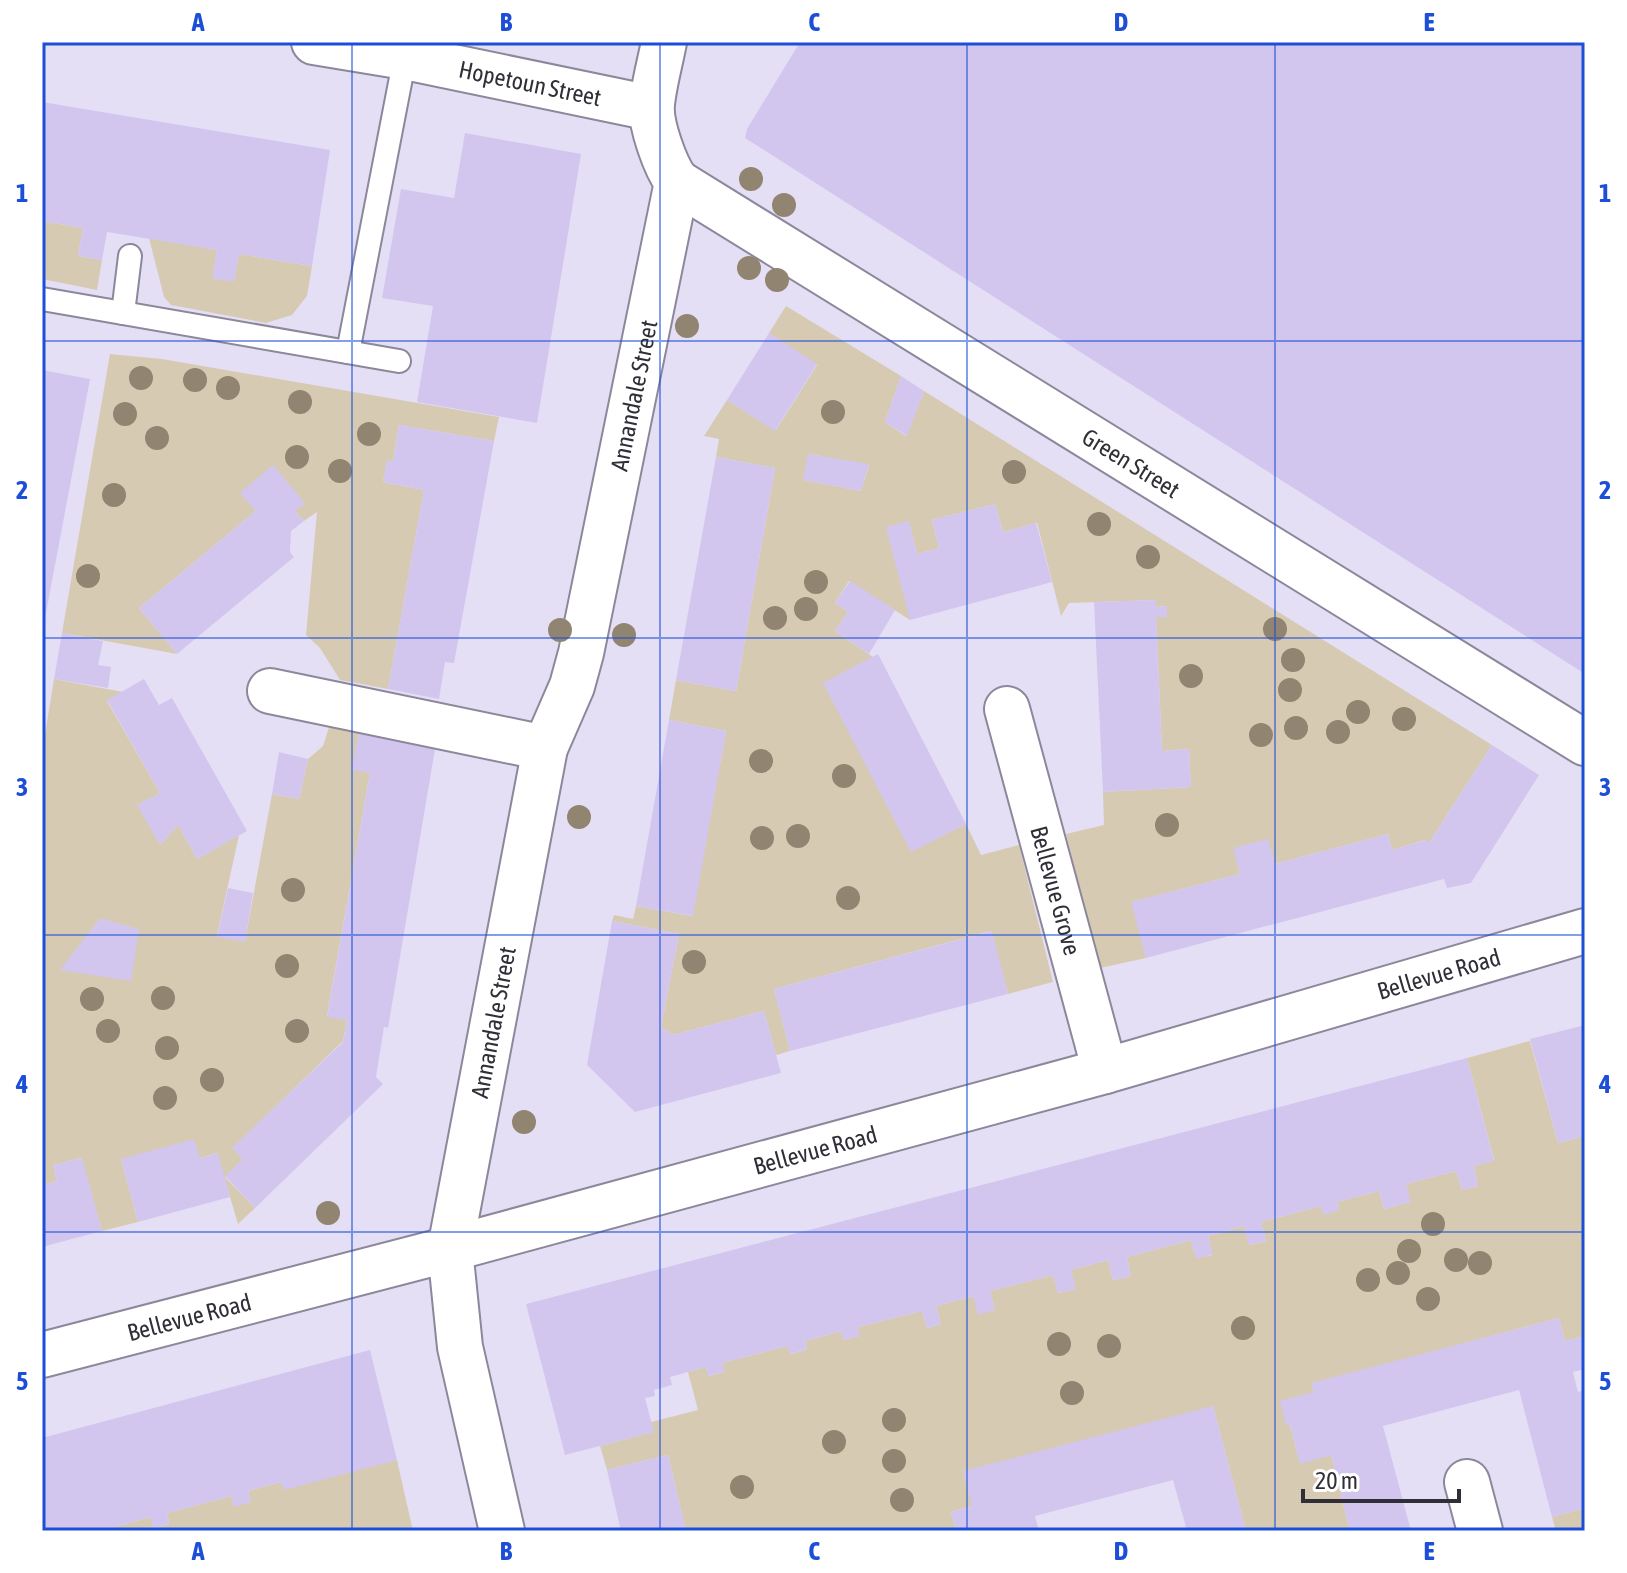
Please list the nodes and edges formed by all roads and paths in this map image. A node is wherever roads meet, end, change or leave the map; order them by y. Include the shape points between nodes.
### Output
1 (314, 42) edge
2 (664, 42) edge
3 (405, 57) junction
4 (651, 108) junction
5 (677, 182) junction
6 (130, 256) dead end
7 (42, 299) edge
8 (123, 313) junction
9 (348, 352) junction
10 (399, 361) dead end
11 (270, 691) dead end
12 (1007, 709) dead end
13 (1585, 743) edge
14 (545, 748) junction
15 (1585, 931) edge
16 (1105, 1071) junction
17 (450, 1249) junction
18 (42, 1355) edge
19 (1467, 1482) dead end
20 (502, 1531) edge
21 (1480, 1531) edge

1 - 3 street, Hopetoun Street
2 - 4 street
3 - 4 street, Hopetoun Street
3 - 9 lane
4 - 5 street via 668,170
5 - 13 street, Green Street
5 - 14 street, Annandale Street via 581,653
6 - 8 lane
7 - 8 lane
8 - 9 lane
9 - 10 lane
11 - 14 street
12 - 16 street, Bellevue Grove
14 - 17 street, Annandale Street
15 - 16 street, Bellevue Road
16 - 17 street, Bellevue Road
17 - 18 street, Bellevue Road
17 - 20 street, Annandale Street via 460,1347
19 - 21 street

